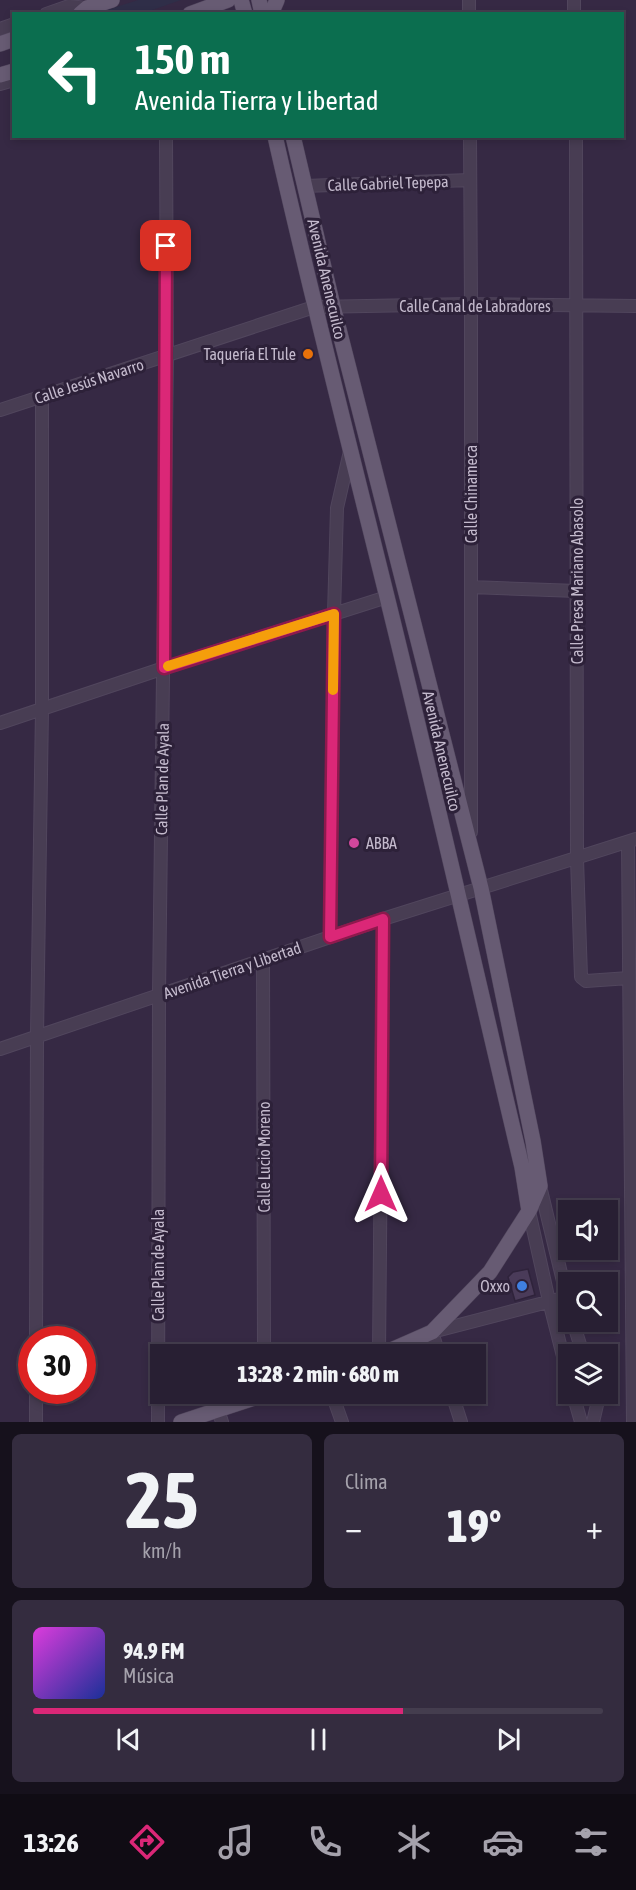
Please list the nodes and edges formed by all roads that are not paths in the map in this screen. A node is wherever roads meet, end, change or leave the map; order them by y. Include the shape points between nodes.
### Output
1 (112, 0) edge
2 (228, 0) edge
3 (84, 11) edge
4 (52, 12) edge
5 (195, 12) edge
6 (166, 138) edge
7 (275, 138) edge
8 (293, 138) edge
9 (470, 138) edge
10 (576, 138) edge
11 (470, 180) junction
12 (305, 186) junction
13 (471, 304) junction
14 (333, 306) junction
15 (577, 306) junction
16 (636, 306) edge
17 (314, 307) junction
18 (167, 355) junction
19 (42, 396) junction
20 (0, 410) edge
21 (350, 451) junction
22 (471, 587) junction
23 (577, 591) junction
24 (387, 597) junction
25 (334, 614) junction
26 (164, 668) junction
27 (42, 709) junction
28 (0, 723) edge
29 (632, 841) edge
30 (471, 851) junction
31 (577, 859) junction
32 (481, 888) junction
33 (458, 895) junction
34 (383, 919) junction
35 (330, 937) junction
36 (263, 959) junction
37 (629, 978) junction
38 (159, 995) junction
39 (37, 1036) junction
40 (0, 1049) edge
41 (540, 1186) junction
42 (529, 1211) junction
43 (561, 1272) edge
44 (634, 1272) edge
45 (549, 1301) junction
46 (558, 1301) edge
47 (36, 1326) edge
48 (432, 1332) junction
49 (264, 1344) edge
50 (381, 1344) edge
51 (404, 1344) edge
52 (436, 1344) edge
53 (560, 1344) edge
54 (36, 1404) edge
55 (245, 1404) edge
56 (336, 1404) edge
57 (455, 1404) edge
58 (576, 1404) edge
59 (597, 1404) edge
60 (220, 1416) edge
61 (36, 1422) edge
62 (158, 1422) edge
63 (181, 1422) edge
64 (342, 1422) edge
65 (461, 1422) edge
66 (580, 1422) edge
67 (593, 1422) edge
68 (633, 1422) edge

1 - 3 main road
2 - 5 main road
3 - 4 street via 69,6
6 - 18 street, Calle Plan de Ayala
7 - 17 main road, Avenida Anenecuilco
8 - 12 main road, Avenida Anenecuilco
9 - 11 street, Calle Chinameca
10 - 15 street, Calle Presa Mariano Abasolo
11 - 12 street, Calle Gabriel Tepepa
11 - 13 street, Calle Chinameca
12 - 14 main road, Avenida Anenecuilco
13 - 14 street, Calle Canal de Labradores
13 - 15 street, Calle Canal de Labradores
13 - 22 street, Calle Chinameca
14 - 17 street, Calle Canal de Labradores
14 - 30 main road, Avenida Anenecuilco
15 - 16 street, Calle Canal de Labradores
15 - 23 street, Calle Presa Mariano Abasolo
17 - 18 street, Calle Jesús Navarro
17 - 21 main road, Avenida Anenecuilco
18 - 19 street, Calle Jesús Navarro
18 - 26 street, Calle Plan de Ayala
19 - 20 street, Calle Jesús Navarro
19 - 27 street
21 - 24 main road, Avenida Anenecuilco
21 - 25 street via 337,508
22 - 23 street
22 - 30 street, Calle Chinameca
23 - 31 street, Calle Presa Mariano Abasolo
24 - 25 street
24 - 33 main road, Avenida Anenecuilco
25 - 26 street
25 - 35 street
26 - 27 street
26 - 38 street, Calle Plan de Ayala
27 - 28 street
27 - 39 street
29 - 31 street, Avenida Tierra y Libertad
29 - 37 street
30 - 32 main road, Avenida Anenecuilco
31 - 32 street, Avenida Tierra y Libertad
31 - 37 street, Calle Presa Mariano Abasolo via 581,977 586,981
32 - 33 street, Avenida Tierra y Libertad
32 - 41 main road, Avenida Anenecuilco
33 - 34 street, Avenida Tierra y Libertad
33 - 42 main road, Avenida Anenecuilco
34 - 35 street, Avenida Tierra y Libertad
34 - 50 street
35 - 36 street, Avenida Tierra y Libertad
36 - 38 street, Avenida Tierra y Libertad
36 - 49 street, Calle Lucio Moreno
37 - 44 street
38 - 39 street, Avenida Tierra y Libertad
38 - 62 street, Calle Plan de Ayala
39 - 40 street, Avenida Tierra y Libertad
39 - 47 street
41 - 42 main road
41 - 43 street, Avenida Anenecuilco
42 - 45 street, Avenida Anenecuilco
42 - 48 main road via 490,1272
44 - 68 street
45 - 46 street
45 - 48 street
45 - 53 street, Avenida Anenecuilco
48 - 51 main road
48 - 52 street
54 - 61 street
55 - 60 main road
56 - 64 street
57 - 65 street
58 - 66 street
59 - 67 street
60 - 63 main road

